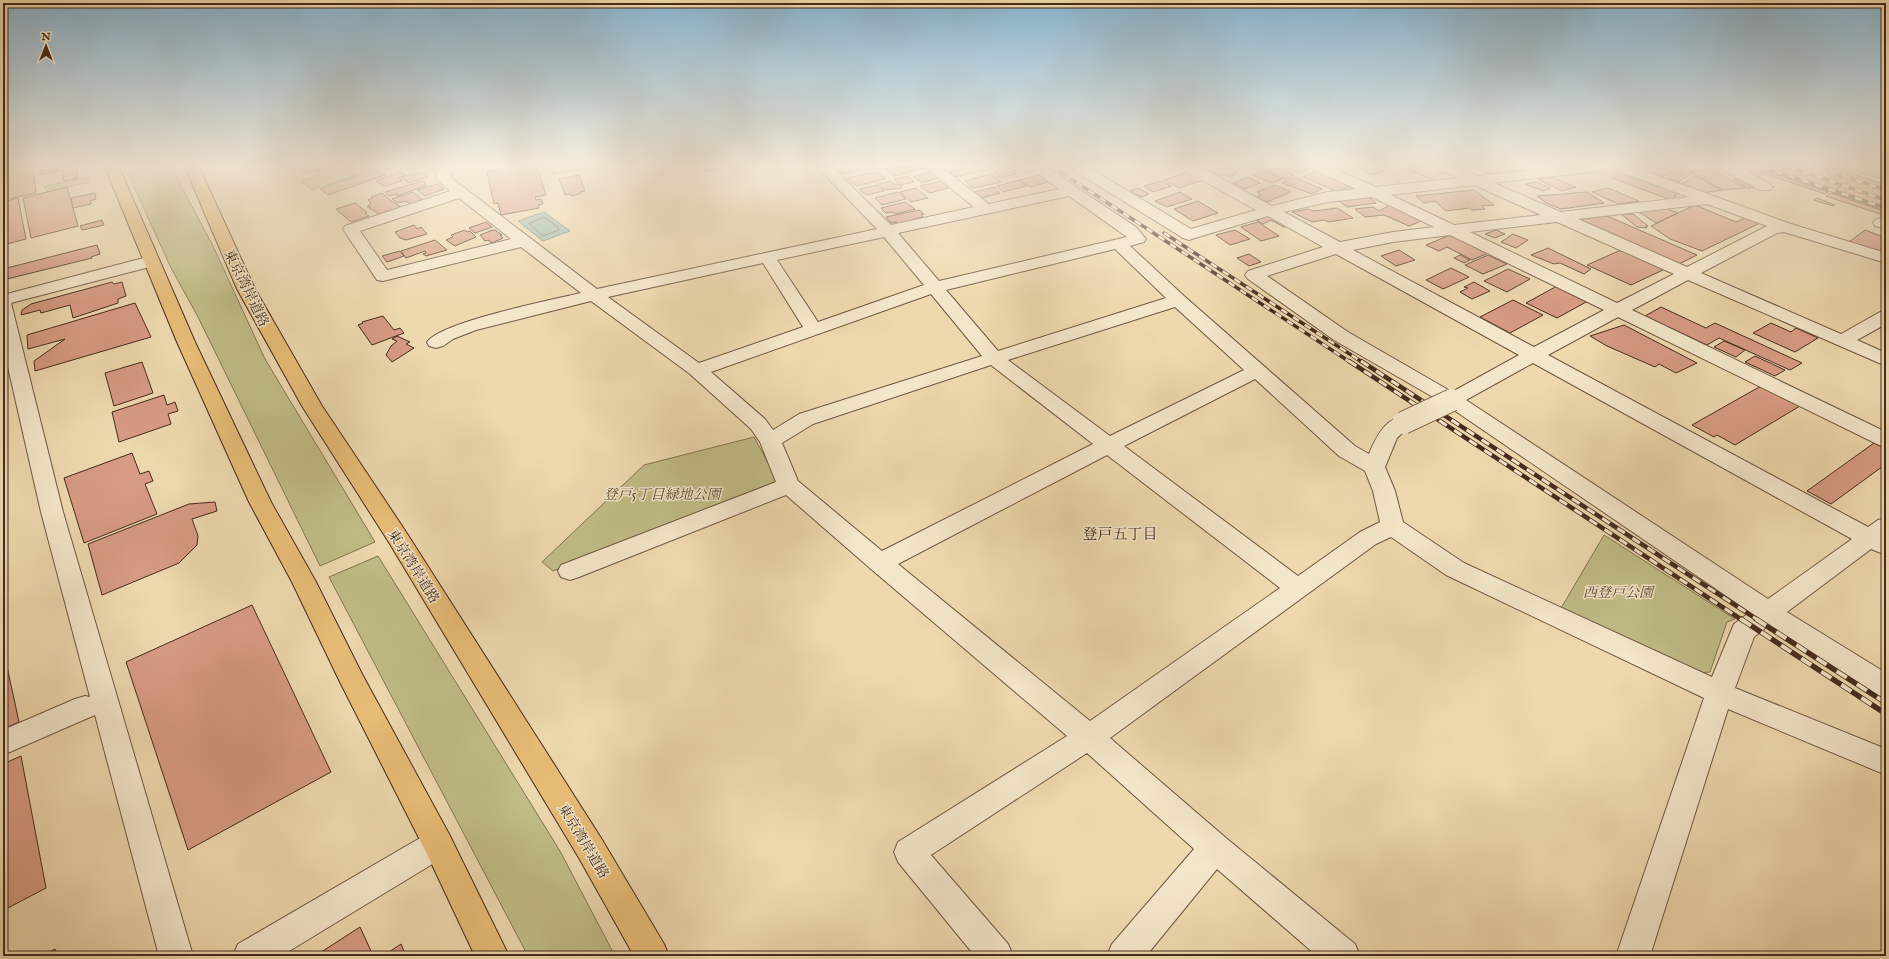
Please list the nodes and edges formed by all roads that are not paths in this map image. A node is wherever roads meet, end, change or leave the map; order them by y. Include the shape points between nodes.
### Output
1 (130, 212) edge
2 (212, 212) edge
3 (403, 212) edge
4 (485, 212) edge
5 (869, 212) edge
6 (973, 212) edge
7 (1102, 212) edge
8 (1152, 212) edge
9 (1267, 212) edge
10 (1270, 212) edge
11 (1415, 212) edge
12 (1548, 212) edge
13 (1603, 212) edge
14 (1744, 212) edge
15 (1559, 217) junction
16 (1785, 227) junction
17 (887, 230) junction
18 (1453, 230) junction
19 (523, 241) junction
20 (1119, 244) junction
21 (1337, 248) junction
22 (767, 257) junction
23 (1886, 258) edge
24 (150, 261) junction
25 (1688, 273) junction
26 (935, 287) junction
27 (594, 295) junction
28 (3, 300) edge
29 (1178, 300) junction
30 (3, 305) edge
31 (1617, 310) junction
32 (1886, 316) edge
33 (813, 329) junction
34 (1842, 341) junction
35 (436, 342) dead end
36 (1532, 355) junction
37 (994, 358) junction
38 (1886, 360) edge
39 (697, 370) junction
40 (1257, 371) junction
41 (1452, 400) junction
42 (1886, 440) edge
43 (770, 441) junction
44 (1109, 446) junction
45 (1374, 467) junction
46 (789, 485) junction
47 (1392, 526) junction
48 (1881, 537) edge
49 (879, 563) junction
50 (570, 571) dead end
51 (1297, 588) junction
52 (1770, 613) junction
53 (1886, 687) edge
54 (1719, 693) junction
55 (85, 707) dead end
56 (1089, 737) junction
57 (3, 743) edge
58 (1886, 762) edge
59 (438, 844) junction
60 (1215, 848) junction
61 (176, 956) edge
62 (250, 956) edge
63 (492, 956) edge
64 (652, 956) edge
65 (996, 956) edge
66 (1124, 956) edge
67 (1343, 956) edge
68 (1633, 956) edge

1 - 24 highway
2 - 64 highway, 東京湾岸道路 via 246,289 312,406 398,538 590,848
3 - 19 street via 351,229 383,276
4 - 19 street
5 - 17 street
6 - 17 street
7 - 20 street via 1130,230 1138,239
8 - 9 street via 1190,235
10 - 21 street
11 - 18 street
12 - 15 street
13 - 15 street
14 - 16 street
15 - 18 street
15 - 25 street
16 - 23 street
16 - 25 street via 1773,229
17 - 22 street
17 - 26 street
18 - 21 street via 1393,237
18 - 31 street
19 - 27 street
20 - 26 street
20 - 29 street
21 - 36 street
21 - 41 street via 1254,275 1341,336
22 - 27 street
22 - 33 street
24 - 28 street
24 - 59 highway via 260,502 304,582 345,667
25 - 31 street
25 - 34 street
26 - 33 street
26 - 37 street
27 - 35 street via 470,326 446,335
27 - 39 street
29 - 37 street
29 - 40 street
30 - 61 street via 52,512
31 - 36 street
31 - 42 street
32 - 34 street
33 - 39 street
34 - 38 street
36 - 41 street
36 - 48 street
37 - 43 street via 806,419
37 - 44 street
39 - 43 street via 758,424
40 - 44 street
40 - 45 street via 1347,451
41 - 45 street, bridge via 1403,423 1388,435
41 - 52 street
43 - 46 street
44 - 49 street
44 - 51 street
45 - 47 street via 1384,491
46 - 49 street
46 - 50 street
47 - 51 street via 1368,538
47 - 54 street via 1455,569
48 - 52 street
49 - 56 street
51 - 56 street
52 - 53 street
52 - 54 street via 1743,631
54 - 58 street
54 - 68 street
55 - 57 street
56 - 60 street
56 - 65 street via 909,852
59 - 62 street
59 - 63 highway
60 - 66 street
60 - 67 street

